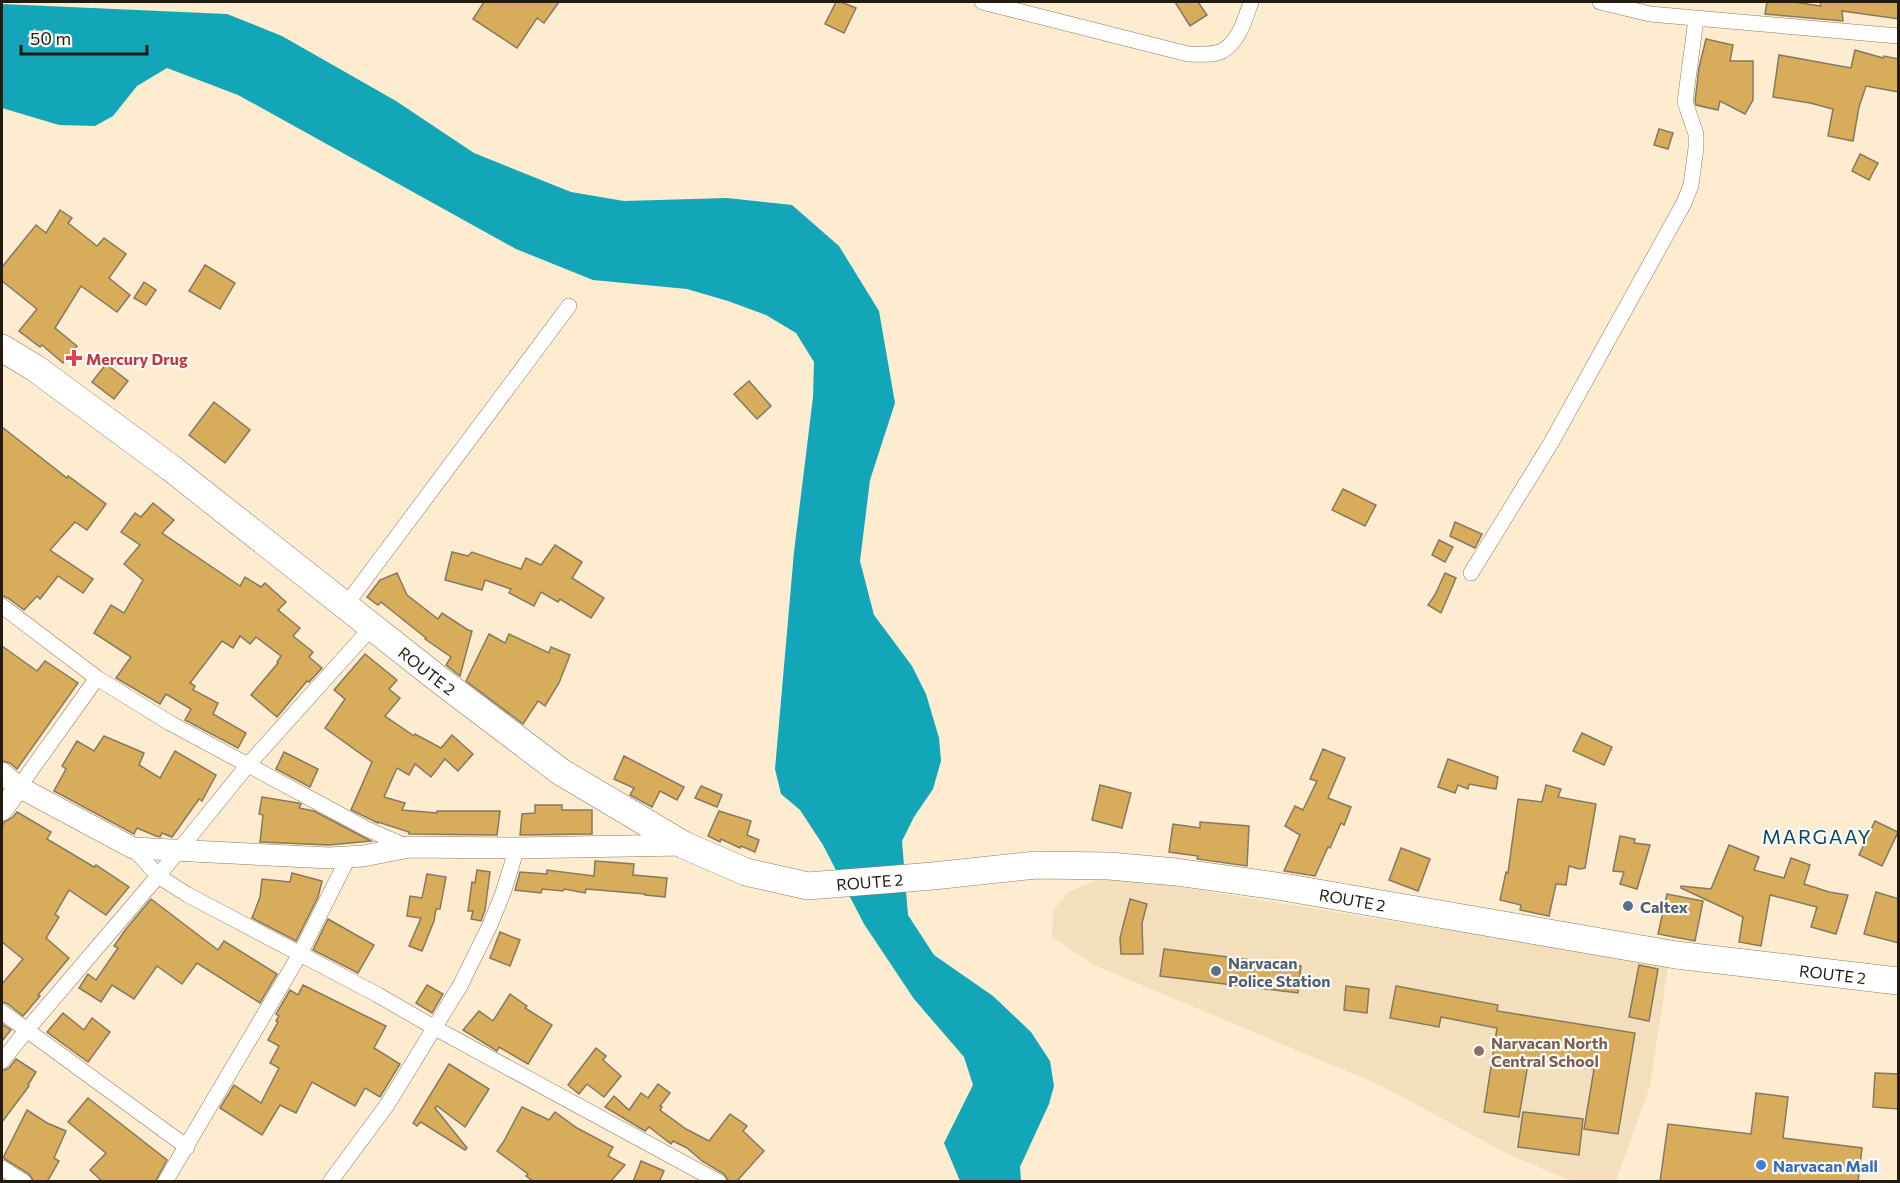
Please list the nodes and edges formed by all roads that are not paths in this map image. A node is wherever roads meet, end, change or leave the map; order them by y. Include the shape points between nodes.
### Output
1 (982, 2) edge
2 (1251, 2) edge
3 (1600, 2) edge
4 (1696, 19) junction
5 (1899, 36) edge
6 (569, 306) dead end
7 (2, 348) edge
8 (1471, 573) dead end
9 (2, 606) edge
10 (345, 606) junction
11 (372, 627) junction
12 (97, 678) junction
13 (247, 766) junction
14 (2, 773) edge
15 (19, 787) junction
16 (2, 810) edge
17 (684, 845) junction
18 (409, 847) junction
19 (133, 848) junction
20 (517, 848) junction
21 (180, 850) junction
22 (348, 858) junction
23 (158, 876) junction
24 (300, 954) junction
25 (1899, 981) edge
26 (2, 1012) edge
27 (435, 1028) junction
28 (26, 1030) junction
29 (2, 1062) edge
30 (187, 1147) junction
31 (2, 1168) edge
32 (24, 1182) edge
33 (165, 1182) edge
34 (330, 1182) edge
35 (719, 1182) edge

1 - 2 street via 1188,54 1222,51 1234,41
3 - 4 street via 1650,14
4 - 5 street
4 - 8 street via 1685,102 1696,134 1696,148 1691,185 1684,203 1551,443
6 - 10 street
7 - 10 highway, ROUTE 2 via 171,468
9 - 12 street
10 - 11 highway, ROUTE 2
11 - 13 street
11 - 17 highway, ROUTE 2 via 561,772
12 - 13 street
12 - 15 street
13 - 18 street
13 - 21 street
14 - 15 street
15 - 16 street
15 - 19 street
17 - 20 street
17 - 25 highway, ROUTE 2 via 746,872 808,886 1036,865 1176,872 1676,955
18 - 20 street
18 - 22 street
19 - 21 street
19 - 23 street
20 - 27 street via 490,925
21 - 22 street
21 - 23 street
22 - 24 street
23 - 24 street
23 - 28 street
24 - 27 street
24 - 30 street
26 - 28 street
27 - 34 street via 387,1105
27 - 35 street
28 - 29 street
28 - 30 street
30 - 33 street
31 - 32 street

